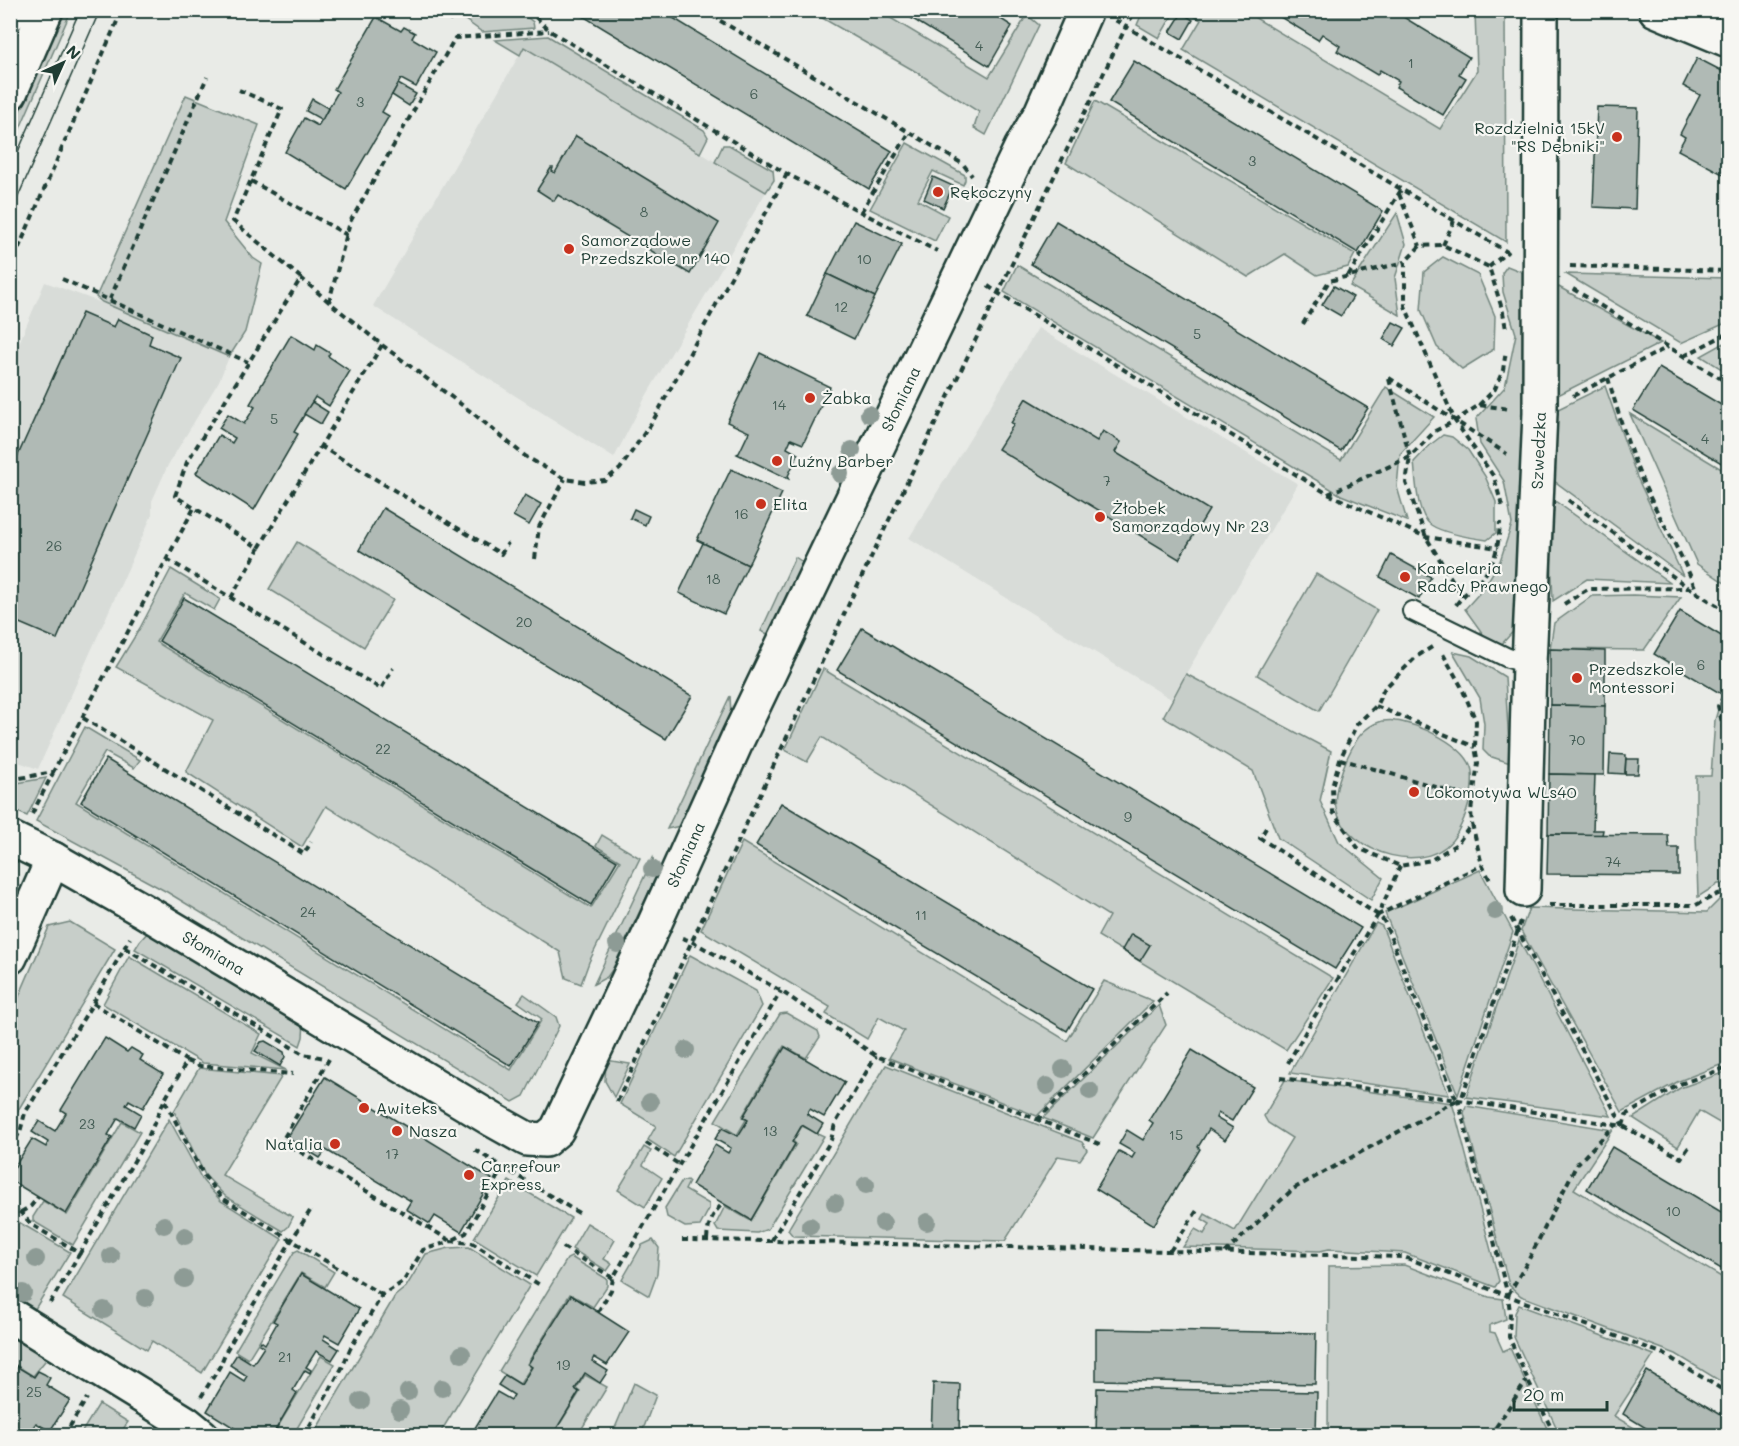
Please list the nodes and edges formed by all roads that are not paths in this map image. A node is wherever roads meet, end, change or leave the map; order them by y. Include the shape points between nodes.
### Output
1 (46, 10) edge
2 (1541, 10) edge
3 (1656, 10) edge
4 (1096, 13) edge
5 (1728, 40) edge
6 (10, 93) edge
7 (1412, 611) dead end
8 (1529, 664) junction
9 (19, 831) edge
10 (53, 859) junction
11 (1521, 899) road end
12 (10, 957) edge
13 (22, 1322) edge
14 (194, 1429) edge

1 - 6 street
2 - 8 street, Szwedzka via 1540,413
3 - 5 street
4 - 10 street, Słomiana via 1021,148 738,738 557,1130 545,1140 527,1139
7 - 8 lane via 1508,658
8 - 11 street, Szwedzka
9 - 10 street, Słomiana
10 - 12 street
13 - 14 street

